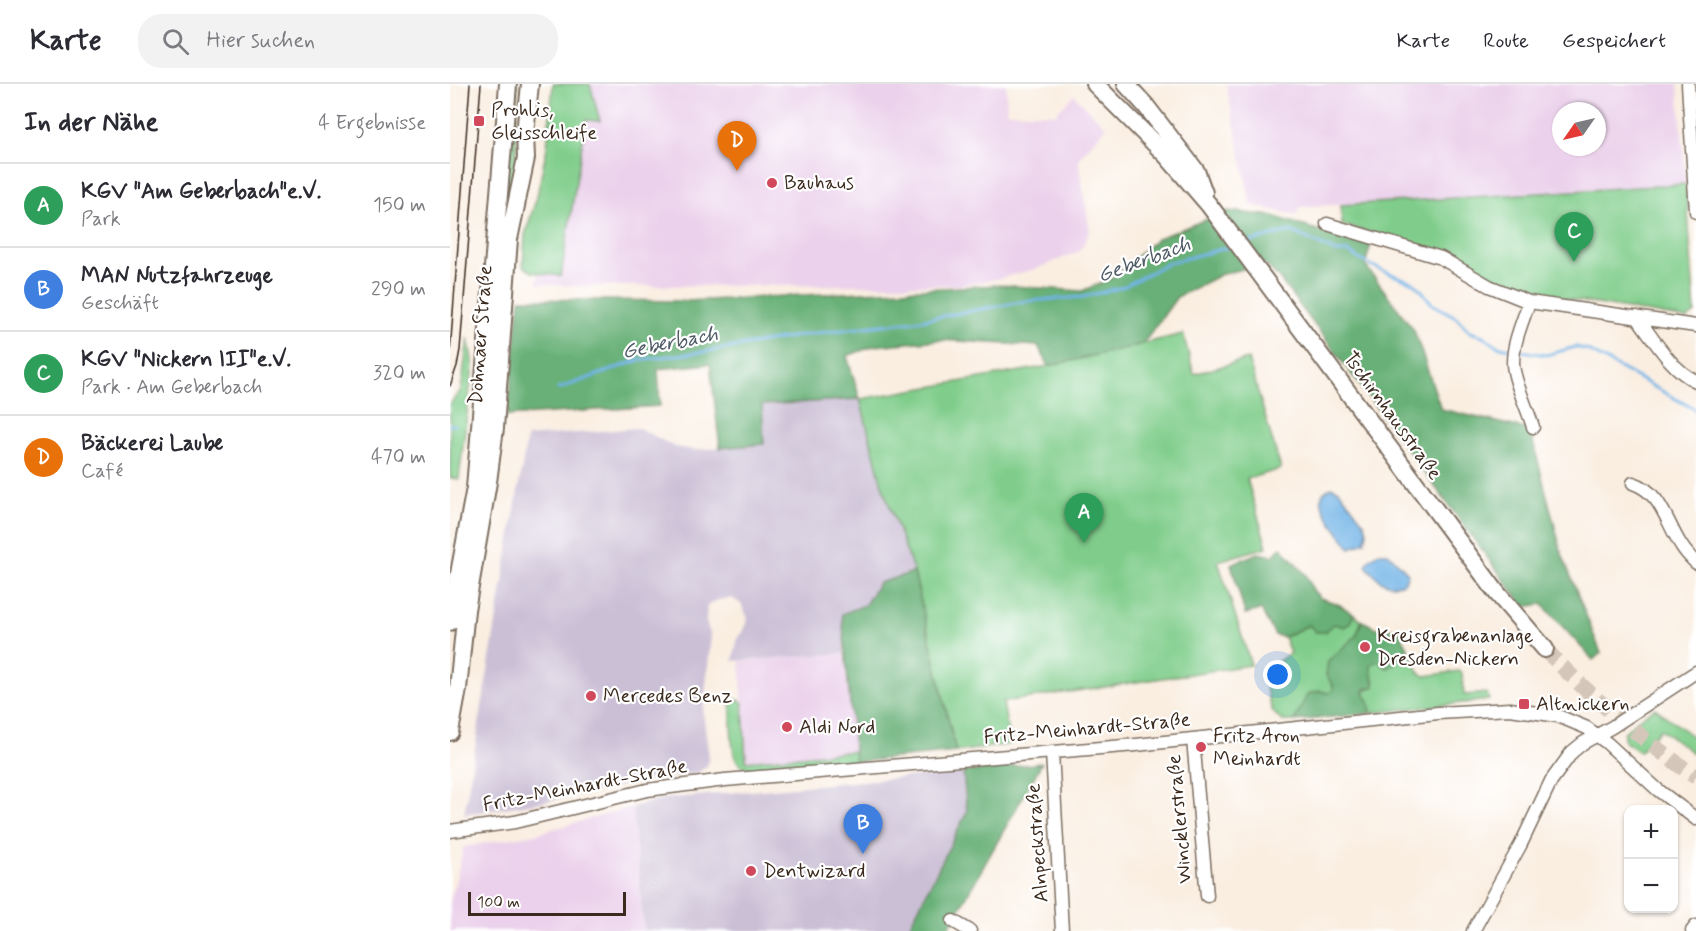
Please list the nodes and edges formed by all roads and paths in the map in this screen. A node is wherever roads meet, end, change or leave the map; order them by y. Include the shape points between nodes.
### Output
1 (508, 84) edge
2 (530, 84) edge
3 (1688, 84) edge
4 (1102, 86) edge
5 (1131, 86) edge
6 (1116, 103) junction
7 (1212, 210) junction
8 (1696, 213) edge
9 (1327, 224) dead end
10 (1529, 302) junction
11 (1637, 317) junction
12 (1696, 326) edge
13 (1696, 381) edge
14 (1533, 427) dead end
15 (1633, 483) dead end
16 (1696, 563) edge
17 (450, 622) edge
18 (1545, 649) tunnel mouth
19 (1696, 672) edge
20 (450, 732) edge
21 (1597, 735) junction
22 (1193, 739) junction
23 (1052, 752) junction
24 (1696, 819) edge
25 (450, 831) edge
26 (1207, 896) dead end
27 (953, 921) dead end
28 (1696, 926) edge
29 (970, 931) edge
30 (1062, 931) edge
31 (1473, 931) edge
32 (1692, 931) edge

1 - 17 main road, Dohnaer Straße via 475,488
2 - 20 main road, Dohnaer Straße via 526,158 509,239 495,428
3 - 8 street
4 - 6 main road, Tschirnhausstraße
5 - 6 main road
5 - 7 main road, Tschirnhausstraße via 1196,171
6 - 7 main road, Tschirnhausstraße via 1166,154
7 - 18 main road, Tschirnhausstraße via 1497,593
9 - 10 street via 1441,258 1489,286
10 - 11 street
10 - 14 street via 1513,364
11 - 12 street
11 - 13 street via 1665,355
15 - 16 street via 1651,492 1681,546
19 - 21 street
21 - 22 street, Fritz-Meinhardt-Straße via 1558,716 1510,709
21 - 24 street, Fritz-Meinhardt-Straße
21 - 31 street via 1572,752 1557,772
22 - 23 street, Fritz-Meinhardt-Straße
22 - 26 street, Wincklerstraße
23 - 25 street, Fritz-Meinhardt-Straße via 647,790 515,822
23 - 30 street, Alnpeckstraße
27 - 29 street
28 - 32 street

